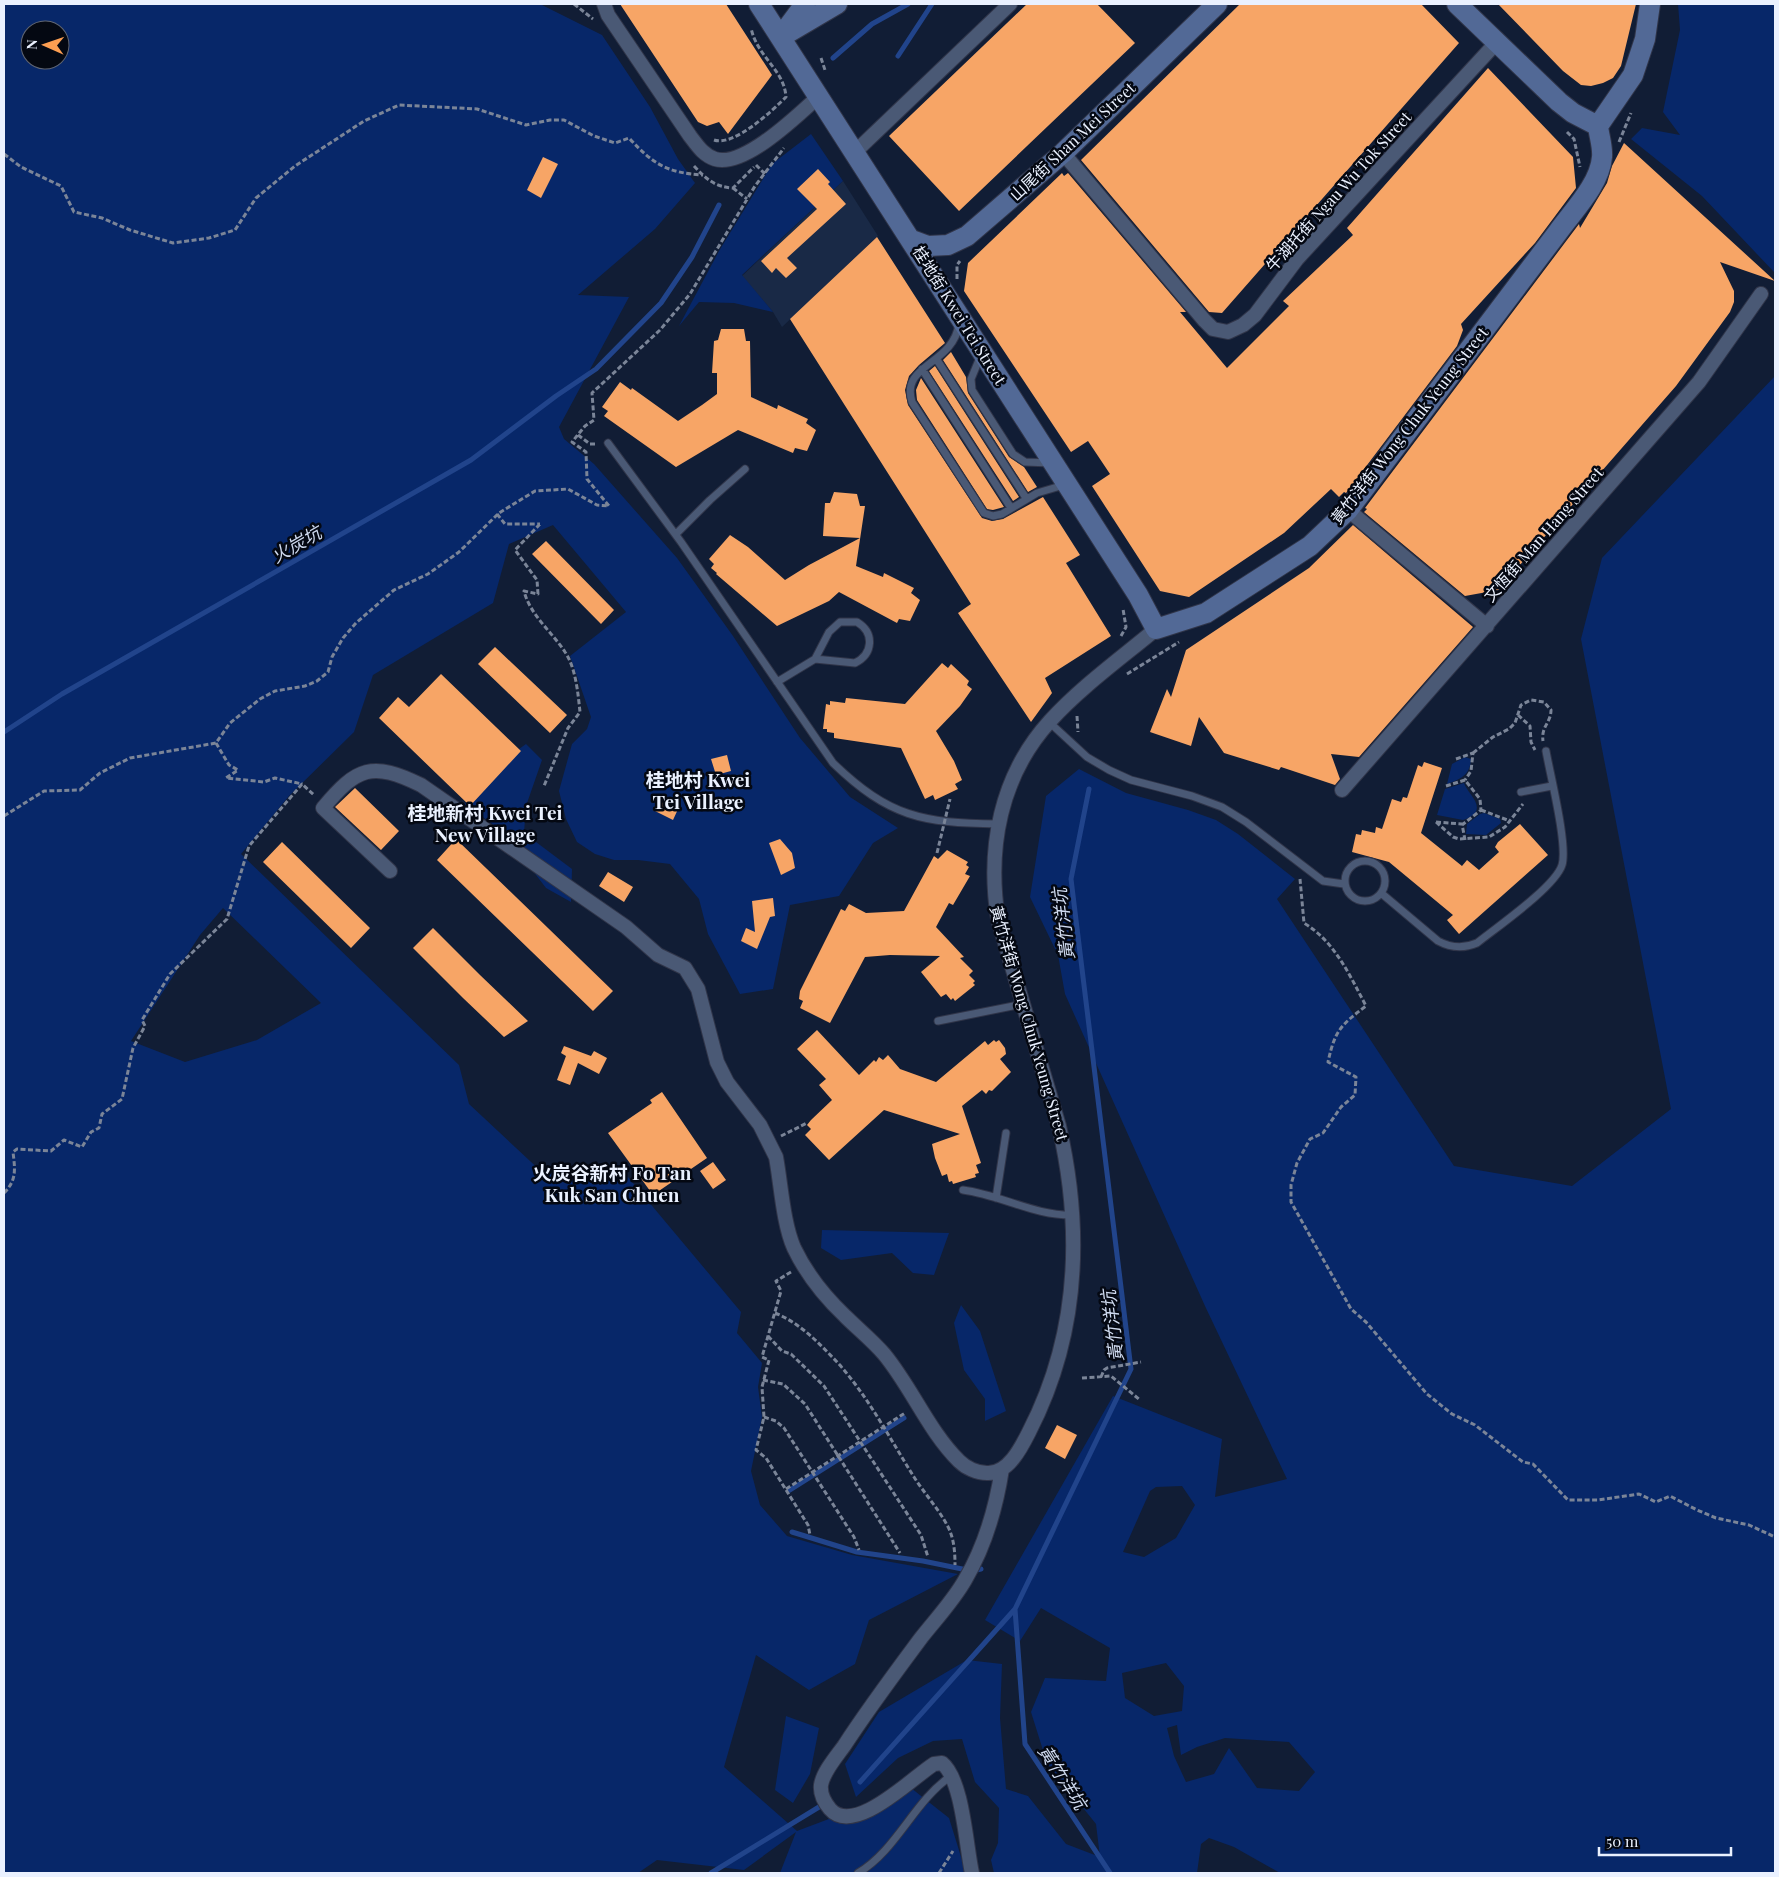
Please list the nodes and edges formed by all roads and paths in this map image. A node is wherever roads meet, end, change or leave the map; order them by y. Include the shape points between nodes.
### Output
1 (604, 4) edge
2 (759, 4) edge
3 (804, 4) edge
4 (837, 4) edge
5 (1010, 4) edge
6 (1457, 4) edge
7 (1650, 4) edge
8 (1208, 6) edge
9 (749, 23) dead end
10 (781, 37) junction
11 (1496, 43) junction
12 (819, 96) junction
13 (1560, 126) dead end
14 (1598, 126) junction
15 (707, 136) dead end
16 (790, 142) dead end
17 (855, 152) junction
18 (4, 154) edge
19 (1064, 154) junction
20 (756, 165) dead end
21 (1581, 169) dead end
22 (764, 174) junction
23 (703, 175) dead end
24 (733, 188) dead end
25 (747, 199) junction
26 (912, 240) junction
27 (1761, 294) dead end
28 (960, 316) junction
29 (983, 351) junction
30 (937, 360) junction
31 (922, 369) junction
32 (578, 435) junction
33 (608, 443) dead end
34 (590, 444) dead end
35 (1054, 463) junction
36 (745, 470) dead end
37 (1067, 484) junction
38 (1026, 498) junction
39 (1011, 508) junction
40 (1348, 510) junction
41 (497, 514) junction
42 (676, 534) junction
43 (1487, 626) junction
44 (1156, 629) junction
45 (1183, 640) dead end
46 (815, 659) junction
47 (1121, 679) dead end
48 (777, 682) junction
49 (1080, 711) dead end
50 (1518, 715) junction
51 (1049, 722) junction
52 (1079, 734) dead end
53 (216, 743) junction
54 (1543, 751) junction
55 (1474, 753) junction
56 (1456, 758) dead end
57 (1465, 780) junction
58 (302, 784) junction
59 (544, 786) dead end
60 (1446, 786) dead end
61 (1552, 786) junction
62 (1342, 790) dead end
63 (1521, 792) dead end
64 (950, 799) dead end
65 (1523, 804) dead end
66 (326, 806) junction
67 (1481, 810) junction
68 (4, 816) edge
69 (1510, 821) junction
70 (998, 824) junction
71 (1462, 825) junction
72 (1465, 840) junction
73 (937, 853) dead end
74 (390, 871) dead end
75 (1300, 878) dead end
76 (1344, 884) junction
77 (1381, 893) junction
78 (1023, 1004) junction
79 (938, 1021) dead end
80 (806, 1122) dead end
81 (1006, 1133) dead end
82 (781, 1136) dead end
83 (963, 1190) dead end
84 (4, 1192) edge
85 (996, 1198) junction
86 (1074, 1215) junction
87 (791, 1271) dead end
88 (775, 1312) junction
89 (768, 1336) junction
90 (1141, 1362) dead end
91 (1101, 1377) junction
92 (1082, 1378) dead end
93 (763, 1380) junction
94 (1140, 1400) dead end
95 (906, 1412) dead end
96 (764, 1417) junction
97 (882, 1428) junction
98 (862, 1442) junction
99 (839, 1456) junction
100 (1002, 1469) junction
101 (814, 1472) junction
102 (786, 1489) junction
103 (810, 1535) dead end
104 (1775, 1537) edge
105 (859, 1550) dead end
106 (900, 1553) dead end
107 (928, 1557) dead end
108 (955, 1566) dead end
109 (952, 1776) junction
110 (966, 1840) junction
111 (858, 1873) edge
112 (938, 1873) edge
113 (972, 1873) edge

1 - 12 street via 608,15 690,136 703,153 716,159 741,156 800,114
2 - 10 street, 桂地街 Kwei Tei Street
3 - 10 street
4 - 10 street
5 - 17 street
6 - 11 street
7 - 14 street via 1645,39 1633,76
8 - 19 street, 山尾街 Shan Mei Street
9 - 15 path via 753,41 786,86 786,97 756,124 732,138 718,141
10 - 12 street, 桂地街 Kwei Tei Street
11 - 14 street via 1559,102
11 - 19 street, 牛湖托街 Ngau Wu Tok Street via 1297,259 1255,315 1228,332 1213,329 1204,320
12 - 17 street, 桂地街 Kwei Tei Street
13 - 21 path via 1574,139
14 - 40 street, 黃竹洋街 Wong Chuk Yeung Street via 1602,157 1590,187
16 - 22 path
17 - 26 street, 桂地街 Kwei Tei Street
18 - 23 path via 21,167 61,186 74,212 102,218 174,243 235,230 256,198 295,166 364,122 399,105 477,109 526,125 564,120 615,143 630,138 648,158 678,174
19 - 26 street, 山尾街 Shan Mei Street via 967,236 948,246 928,246
20 - 22 path
22 - 25 path
24 - 25 path
25 - 32 path via 690,294 660,330 592,393 594,420
26 - 28 street, 桂地街 Kwei Tei Street
27 - 43 street, 文恆街 Man Hang Street via 1699,382
28 - 29 street, 桂地街 Kwei Tei Street
28 - 30 lane via 952,342
29 - 35 street, 桂地街 Kwei Tei Street
29 - 35 lane via 971,380 972,390 1013,454 1025,462
30 - 31 lane
30 - 38 lane
31 - 39 lane
31 - 39 lane via 910,383 912,402 972,497 984,513 993,516
32 - 34 path
32 - 41 path via 572,442 586,452 587,479 609,506 597,505 568,489 548,490 535,492
33 - 42 lane
35 - 37 street, 桂地街 Kwei Tei Street
36 - 42 lane
37 - 38 lane
37 - 44 street, 桂地街 Kwei Tei Street
38 - 39 lane
40 - 43 street
40 - 44 street, 黃竹洋街 Wong Chuk Yeung Street via 1310,546 1206,613
41 - 53 path via 460,552 428,574 394,590 356,623 332,657 328,672 317,681 274,691 260,699 230,723
41 - 59 path via 506,524 540,524 515,550 538,580 538,594 524,591 526,602 567,654 577,687 580,712 568,728
42 - 48 lane
43 - 62 street, 文恆街 Man Hang Street
44 - 51 street, 黃竹洋街 Wong Chuk Yeung Street
45 - 47 path
46 - 46 lane via 830,632 840,622 857,622 868,633 868,652 855,663
46 - 48 lane
48 - 70 lane via 833,763 854,784 879,801 906,814 948,823
49 - 52 path
50 - 54 path via 1529,725 1531,742
50 - 54 path via 1521,705 1531,700 1547,705 1551,715 1543,728
50 - 55 path via 1509,729
51 - 70 street, 黃竹洋街 Wong Chuk Yeung Street via 1019,765
51 - 76 lane via 1087,757 1109,770 1208,801 1234,814 1316,877 1329,884
53 - 58 path via 229,766 238,770 226,778 264,782 275,778
53 - 68 path via 130,758 100,773 80,790 44,791
54 - 61 lane
55 - 56 path
55 - 57 path via 1471,771
57 - 60 path
57 - 67 path via 1480,799
58 - 66 path
58 - 84 path via 249,846 227,919 170,974 142,1020 145,1026 133,1048 122,1099 102,1114 99,1128 91,1132 82,1147 64,1140 51,1151 17,1149 13,1152 16,1174
61 - 63 lane
61 - 77 lane via 1564,848 1558,874 1477,943 1462,947 1446,945
64 - 73 path, bridge
65 - 69 path
66 - 74 street via 323,808
66 - 100 street via 350,779 372,771 398,774 421,785 618,921 658,955 685,968 698,989 717,1062 727,1082 771,1143 794,1247 808,1271 832,1303 884,1353 944,1444 961,1464 974,1471 989,1473
67 - 69 path
67 - 71 path
69 - 72 path via 1493,836
70 - 78 street, 黃竹洋街 Wong Chuk Yeung Street via 993,867 994,893 998,919
71 - 72 path
71 - 72 path via 1436,822 1453,837
75 - 104 path via 1304,924 1319,932 1329,943 1366,1006 1342,1024 1332,1041 1328,1062 1356,1077 1355,1095 1341,1107 1323,1134 1310,1139 1297,1163 1291,1185 1291,1202 1352,1309 1427,1394 1452,1414 1476,1425 1523,1462 1533,1464 1568,1500 1598,1500 1639,1494 1656,1502 1670,1496 1716,1518 1750,1525
76 - 77 lane via 1357,900 1370,900
76 - 77 lane via 1351,866 1369,860 1384,873
78 - 79 lane
78 - 86 street, 黃竹洋街 Wong Chuk Yeung Street via 1061,1134
80 - 82 path
81 - 85 lane
83 - 85 lane
85 - 86 lane via 1039,1212
86 - 100 street, 黃竹洋街 Wong Chuk Yeung Street via 1071,1296 1058,1360 1048,1391 1020,1450
87 - 88 path via 776,1281 781,1291
88 - 89 path
88 - 97 path via 792,1320 838,1363
89 - 93 path via 762,1357 769,1360
89 - 98 path via 824,1386
90 - 91 path via 1104,1370
91 - 92 path
91 - 94 path via 1110,1376
93 - 96 path
93 - 99 path via 783,1384 805,1404
95 - 97 path
96 - 101 path via 784,1428
96 - 102 path via 756,1450 766,1458
97 - 98 path
97 - 108 path via 947,1525 955,1551
98 - 99 path
98 - 107 path via 921,1535
99 - 101 path
99 - 106 path
100 - 109 street via 989,1526 964,1580 853,1732 825,1775 821,1791 833,1812 854,1816 883,1802 934,1764 942,1763
101 - 102 path
101 - 105 path
102 - 103 path via 808,1525
109 - 110 street
109 - 111 lane via 932,1790 882,1852
110 - 112 path via 952,1851
110 - 113 street

